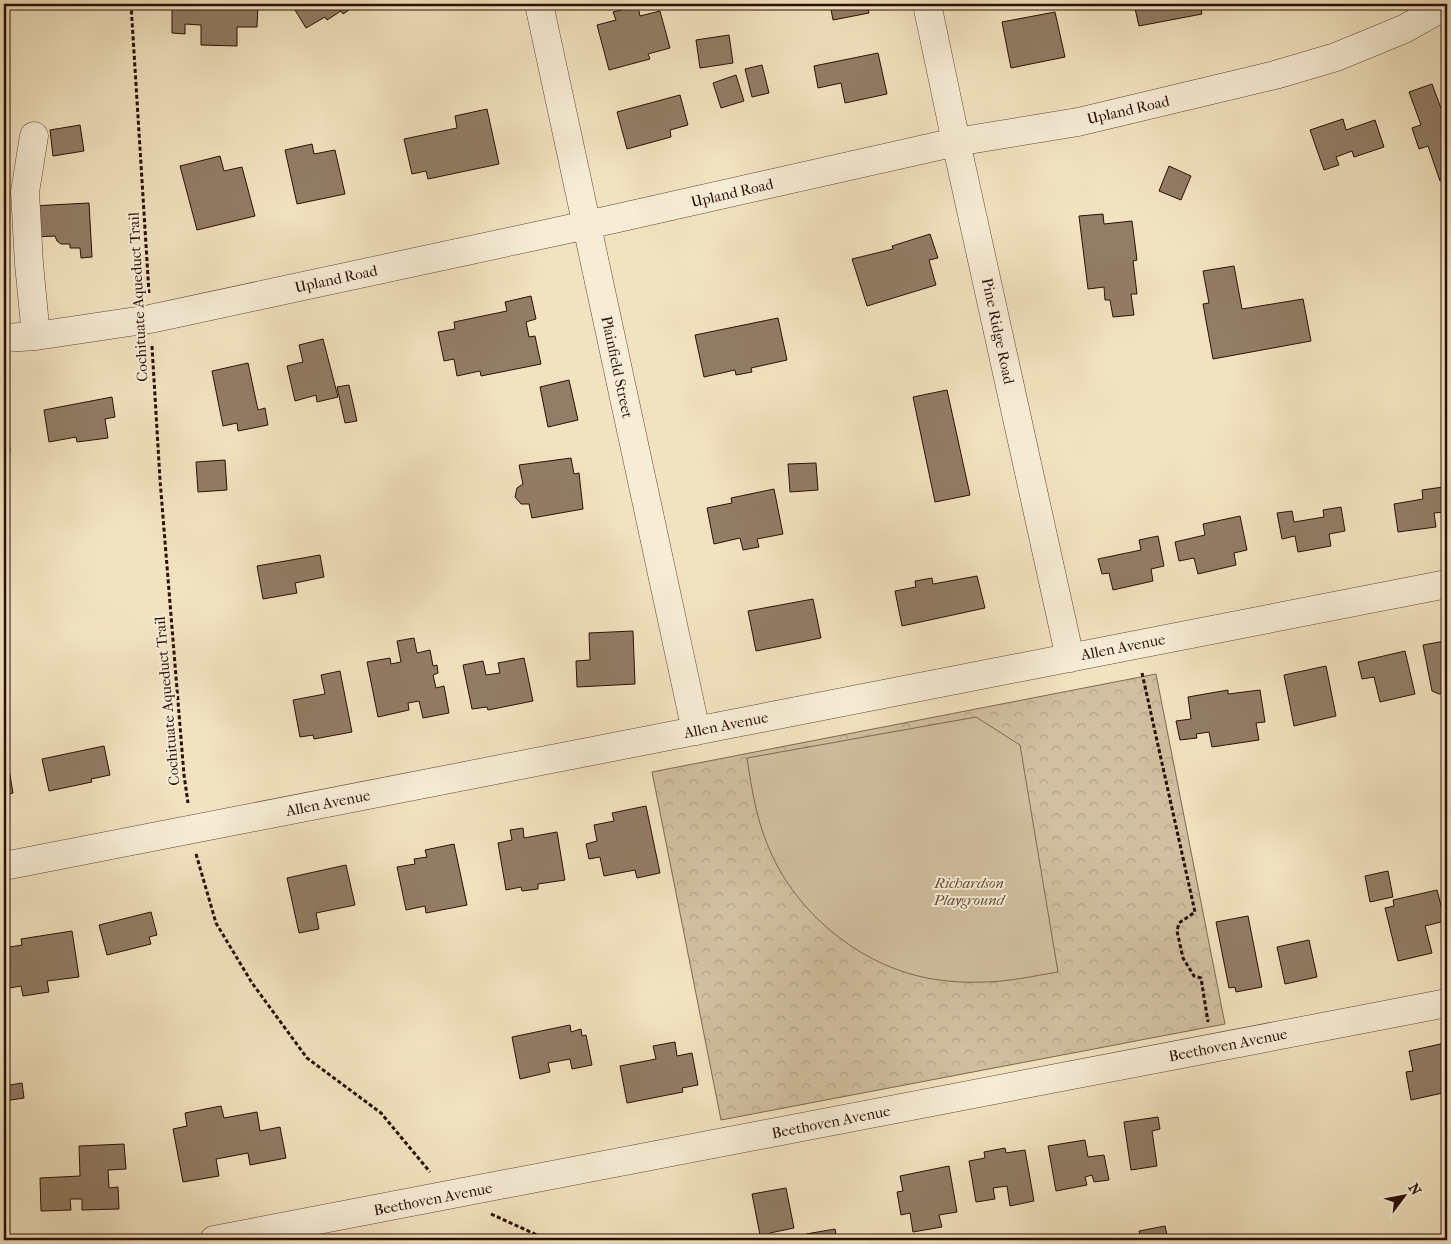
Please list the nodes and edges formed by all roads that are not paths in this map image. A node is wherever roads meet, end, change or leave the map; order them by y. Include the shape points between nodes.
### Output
1 (540, 4) edge
2 (927, 4) edge
3 (1447, 5) edge
4 (34, 136) dead end
5 (956, 142) junction
6 (587, 226) junction
7 (36, 336) junction
8 (4, 338) edge
9 (1447, 584) edge
10 (1070, 658) junction
11 (696, 731) junction
12 (4, 866) edge
13 (1447, 1003) edge
14 (214, 1240) edge

1 - 6 street, Plainfield Street
2 - 5 street, Pine Ridge Road
3 - 5 street, Upland Road via 1404,28 1336,56 1275,76 1078,122
4 - 7 street via 25,192
5 - 6 street, Upland Road
5 - 10 street, Pine Ridge Road
6 - 7 street, Upland Road via 150,319
6 - 11 street, Plainfield Street
7 - 8 street, Upland Road
9 - 10 street, Allen Avenue
10 - 11 street, Allen Avenue
11 - 12 street, Allen Avenue
13 - 14 street, Beethoven Avenue

